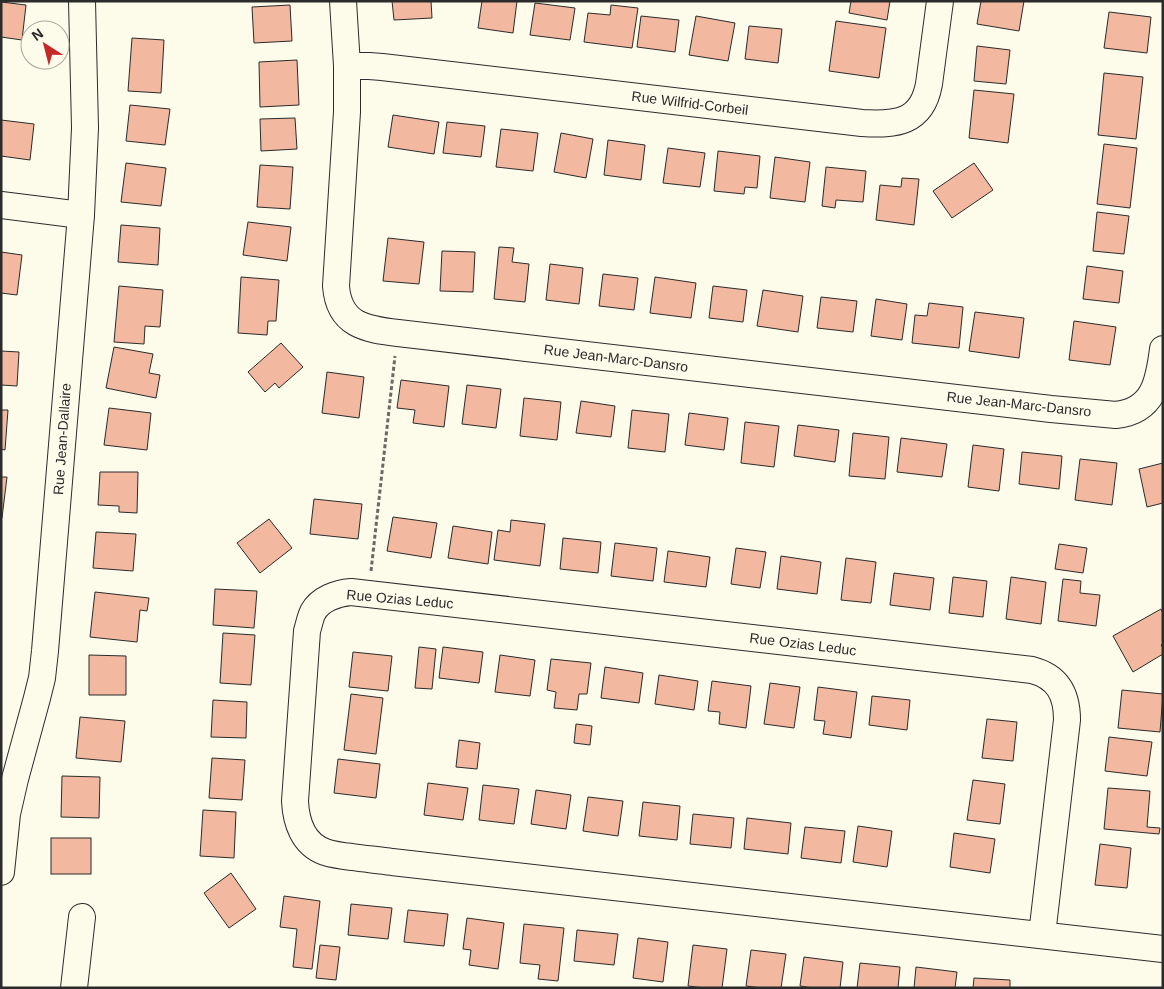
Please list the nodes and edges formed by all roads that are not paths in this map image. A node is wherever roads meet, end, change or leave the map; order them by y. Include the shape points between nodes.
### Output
1 (82, 1) edge
2 (342, 1) edge
3 (940, 1) edge
4 (347, 66) junction
5 (1, 205) edge
6 (81, 215) junction
7 (1163, 349) edge
8 (1, 872) edge
9 (82, 916) dead end
10 (1042, 935) junction
11 (1163, 949) edge
12 (74, 988) edge

1 - 6 street, Rue Jean-Dallaire via 85,128
2 - 4 street, Rue Jean-Marc-Dansro
3 - 4 street, Rue Wilfrid-Corbeil via 924,102 912,115 886,124 382,67
4 - 7 street, Rue Jean-Marc-Dansro via 336,286 342,310 362,327 1116,415 1133,411 1152,395 1159,378
5 - 6 street
6 - 8 street, Rue Jean-Dallaire via 42,678 7,814
9 - 12 street
10 - 10 street, Rue Ozias Leduc via 1067,720 1062,691 1047,675 1032,670 351,592 333,595 314,611 307,631 294,801 301,831 323,852
10 - 11 street, Rue Ozias Leduc

